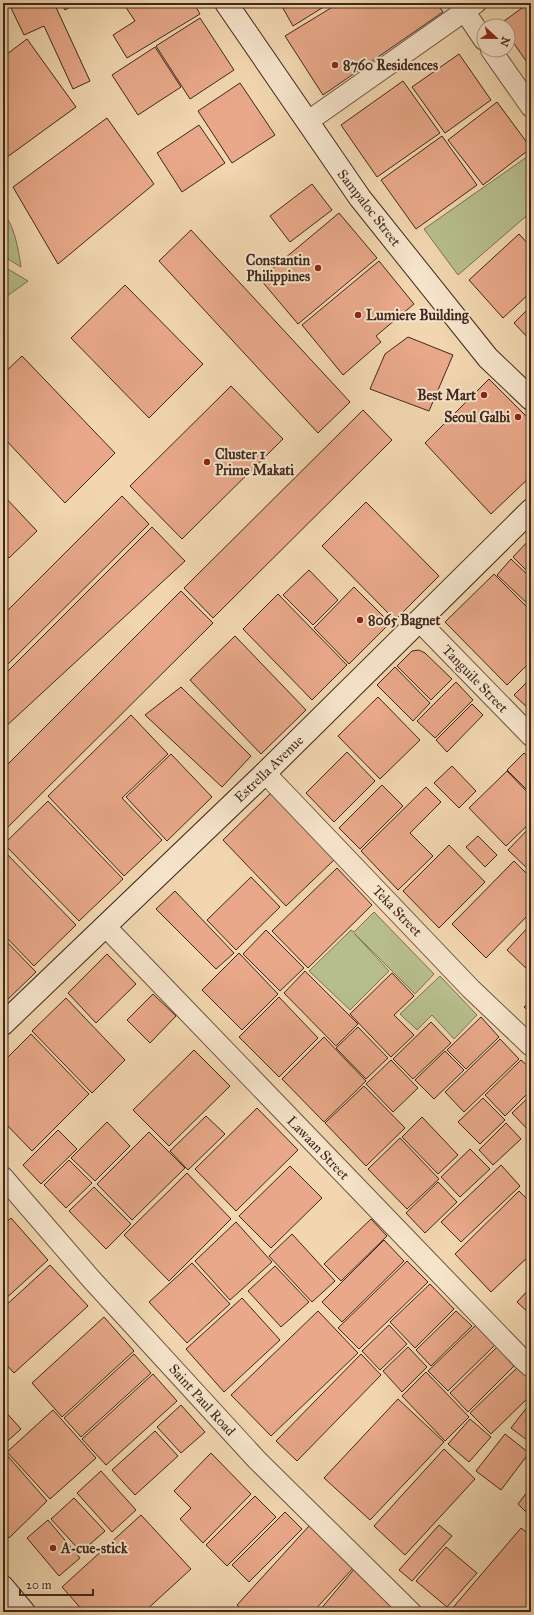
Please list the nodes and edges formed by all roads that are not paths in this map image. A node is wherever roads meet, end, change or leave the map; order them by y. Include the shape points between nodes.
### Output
1 (226, 3) edge
2 (466, 6) edge
3 (476, 25) edge
4 (497, 58) edge
5 (531, 107) edge
6 (307, 122) junction
7 (531, 399) edge
8 (531, 510) edge
9 (419, 621) junction
10 (531, 736) edge
11 (265, 773) junction
12 (106, 927) junction
13 (3, 1024) edge
14 (531, 1046) edge
15 (3, 1177) edge
16 (531, 1367) edge
17 (3, 1587) edge
18 (24, 1612) edge
19 (411, 1612) edge

1 - 6 street, Sampaloc Street
2 - 3 street
2 - 6 street
4 - 5 street
6 - 7 street, Sampaloc Street via 360,198 488,358
8 - 9 street, Estrella Avenue
9 - 10 street, Tanguile Street
9 - 11 street, Estrella Avenue
11 - 12 street, Estrella Avenue
11 - 14 street, Teka Street via 471,988
12 - 13 street, Estrella Avenue
12 - 16 street, Lawaan Street
15 - 19 street, Saint Paul Road via 92,1280 257,1460
17 - 18 street

